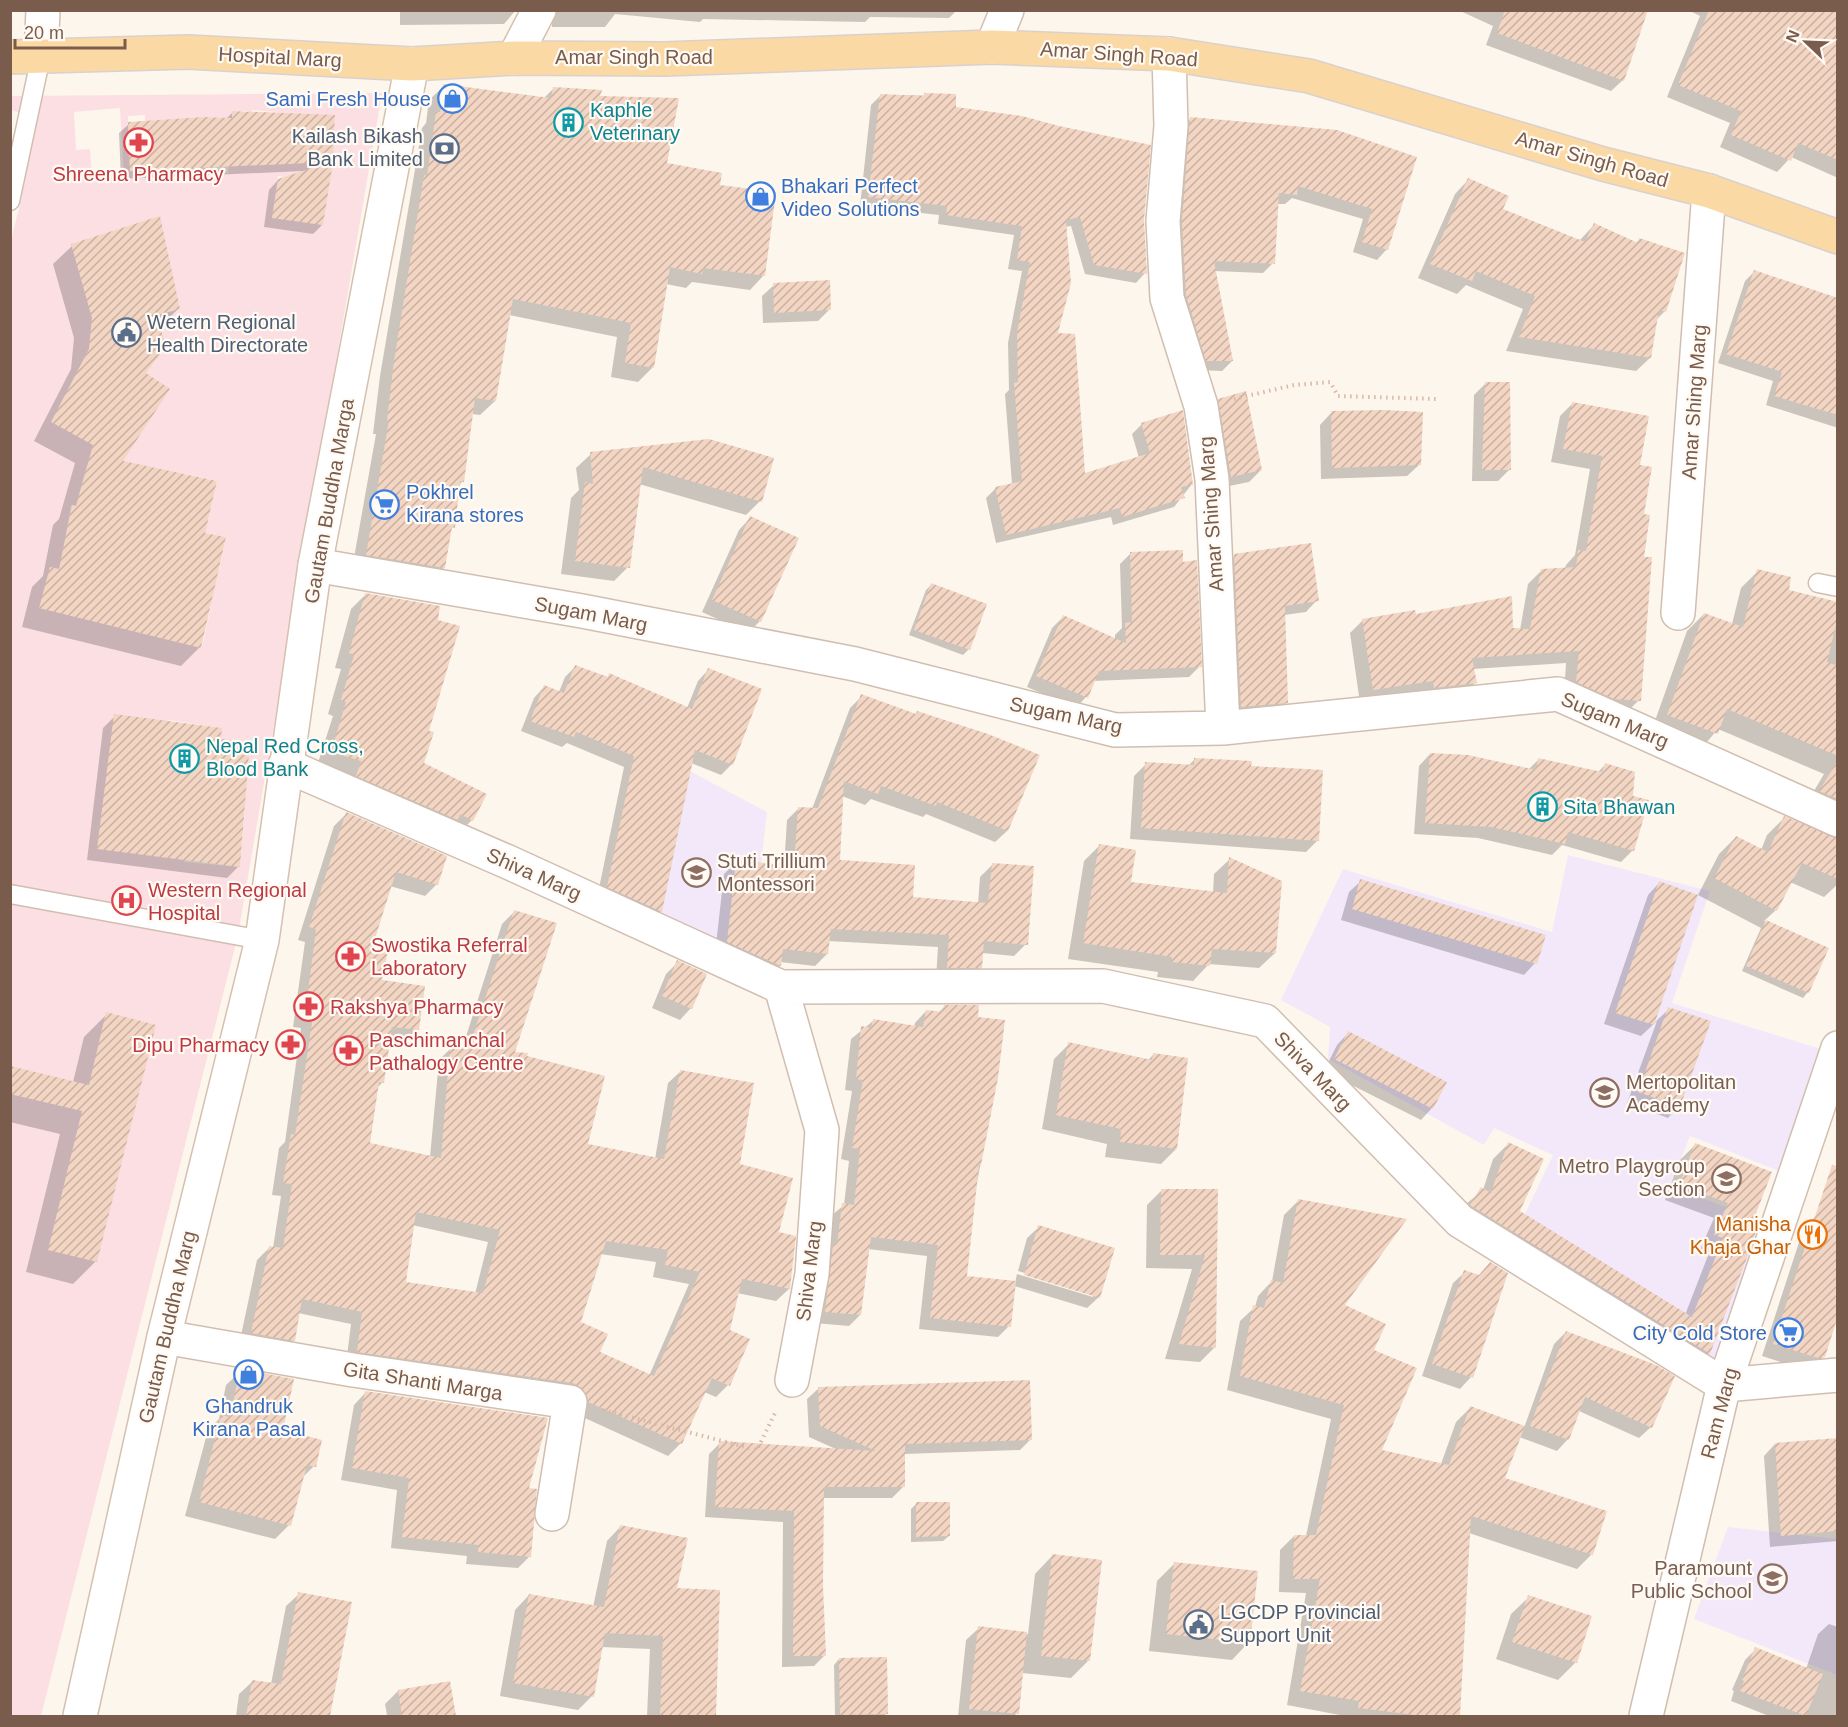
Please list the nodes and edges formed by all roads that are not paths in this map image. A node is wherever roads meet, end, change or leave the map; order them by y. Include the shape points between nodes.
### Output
1 (43, 10) edge
2 (539, 10) edge
3 (1007, 10) edge
4 (992, 47) junction
5 (1169, 54) junction
6 (26, 57) edge
7 (514, 58) junction
8 (412, 64) junction
9 (1709, 191) junction
10 (10, 201) edge
11 (1838, 237) edge
12 (315, 565) junction
13 (1818, 583) dead end
14 (1838, 587) edge
15 (1678, 613) dead end
16 (1223, 728) junction
17 (285, 765) junction
18 (1838, 820) edge
19 (10, 894) edge
20 (262, 940) junction
21 (781, 987) junction
22 (1838, 1048) edge
23 (164, 1337) junction
24 (1838, 1375) edge
25 (792, 1380) road end
26 (1724, 1385) junction
27 (552, 1514) dead end
28 (80, 1716) edge
29 (1647, 1716) edge

1 - 6 street
2 - 7 street
3 - 4 street
4 - 5 main road, Amar Singh Road
4 - 7 main road, Amar Singh Road via 665,59
5 - 9 main road, Amar Singh Road via 1309,76 1603,164
5 - 16 street, Amar Shing Marg via 1171,126 1162,221 1167,298 1201,406 1212,479
6 - 8 main road, Hospital Marg via 188,52
6 - 10 lane
7 - 8 main road, Amar Singh Road
8 - 12 street, Gautam Buddha Marga
9 - 11 main road, Amar Singh Road
9 - 15 street, Amar Shing Marg
12 - 16 street, Sugam Marg via 855,664 1115,730
12 - 17 street, Gautam Buddha Marga
13 - 14 lane
16 - 18 street, Sugam Marg via 1558,694
17 - 20 street, Gautam Buddha Marga
17 - 21 street, Shiva Marg
19 - 20 lane
20 - 23 street, Gautam Buddha Marg
21 - 25 street, Shiva Marg via 822,1130 812,1274
21 - 26 street, Shiva Marg via 1103,986 1265,1021 1460,1221
22 - 26 street, Ram Marg
23 - 27 street, Gita Shanti Marga via 570,1402
23 - 28 street, Gautam Buddha Marg
24 - 26 street
26 - 29 street, Ram Marg

